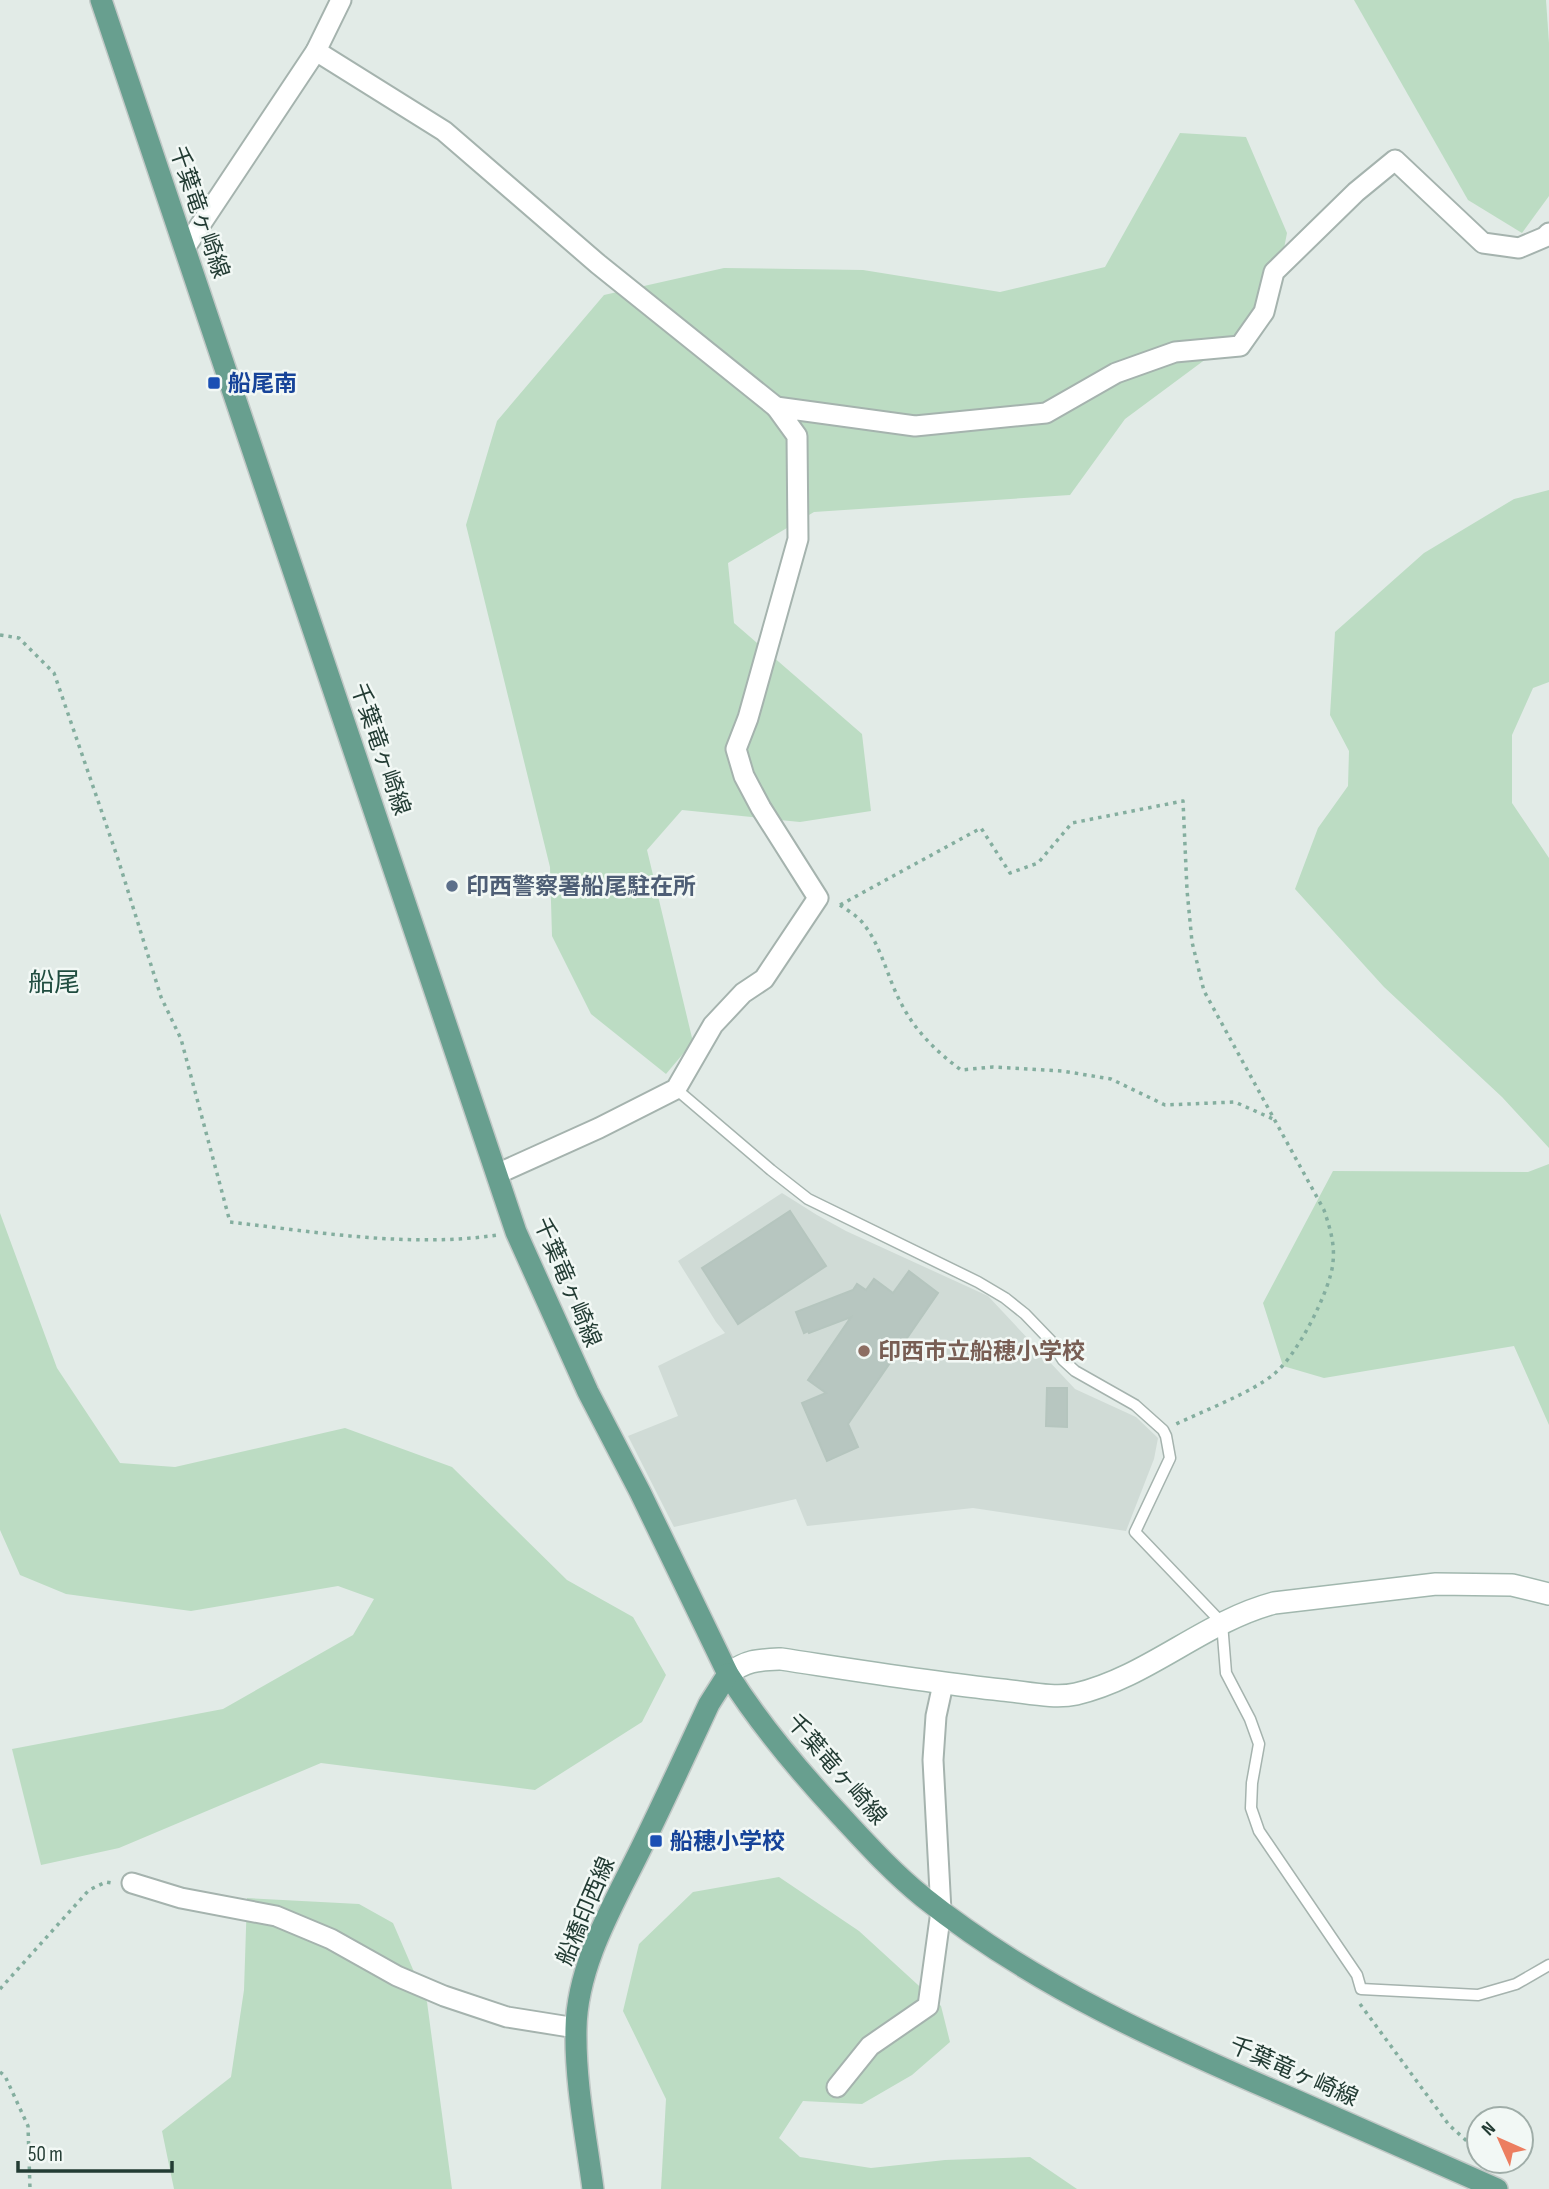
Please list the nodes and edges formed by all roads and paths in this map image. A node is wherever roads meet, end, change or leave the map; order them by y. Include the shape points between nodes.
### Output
1 (101, 0) edge
2 (341, 0) edge
3 (316, 51) junction
4 (1549, 233) edge
5 (185, 248) junction
6 (776, 407) junction
7 (0, 635) edge
8 (818, 898) junction
9 (840, 905) junction
10 (676, 1089) junction
11 (1274, 1119) junction
12 (497, 1174) junction
13 (516, 1232) junction
14 (1163, 1430) junction
15 (1549, 1594) edge
16 (1222, 1623) junction
17 (728, 1674) junction
18 (943, 1684) junction
19 (132, 1883) joint
20 (941, 1911) junction
21 (1549, 1965) edge
22 (0, 1989) edge
23 (1361, 1989) junction
24 (576, 2028) junction
25 (0, 2072) edge
26 (837, 2087) dead end
27 (1465, 2139) edge
28 (30, 2189) edge
29 (593, 2189) edge
30 (1497, 2189) edge

1 - 5 main road, 千葉竜ヶ崎線
2 - 3 street
3 - 5 street
3 - 6 street via 444,131 619,282
4 - 6 street via 1519,248 1483,243 1395,160 1356,191 1274,272 1264,312 1240,346 1175,352 1116,373 1046,413 915,426
5 - 12 main road, 千葉竜ヶ崎線
6 - 8 street via 797,436 798,539 736,749 761,808
7 - 13 path via 19,638 54,673 161,997 181,1039 230,1222 355,1236 464,1240
8 - 9 path
8 - 10 street via 764,979 743,993 713,1025
9 - 11 path via 860,920 877,944 901,1005 919,1032 961,1070 1074,1073 1111,1079 1165,1105 1235,1102
9 - 11 path via 981,828 1010,873 1038,863 1072,823 1183,802 1192,942 1204,991
10 - 12 street
10 - 14 lane via 808,1199 1004,1298 1025,1314 1075,1371 1135,1405
11 - 14 path via 1324,1210 1333,1237 1334,1264 1326,1289 1296,1351 1275,1373
12 - 13 main road, 千葉竜ヶ崎線
13 - 17 main road, 千葉竜ヶ崎線 via 588,1392
14 - 16 lane via 1170,1458 1135,1532
15 - 16 street via 1512,1586 1436,1584 1298,1599 1249,1610
16 - 18 street via 1135,1672 1074,1694
16 - 23 lane via 1226,1673 1259,1744 1251,1783 1251,1808 1259,1831 1357,1975
17 - 18 street via 754,1660 781,1659
17 - 20 main road, 千葉竜ヶ崎線 via 767,1730 825,1799 899,1876
17 - 24 main road, 船橋印西線 via 709,1704 592,1954
18 - 20 street via 933,1760
19 - 22 path via 106,1882 89,1890
19 - 24 street via 181,1898 276,1916 444,1996 507,2017
20 - 26 street via 928,2006 870,2046
20 - 30 main road, 千葉竜ヶ崎線 via 1049,1983 1112,2018
21 - 23 lane via 1516,1984 1478,1995
23 - 27 path via 1354,1997 1449,2125
24 - 29 main road, 船橋印西線 via 578,2084
25 - 28 path via 28,2126

